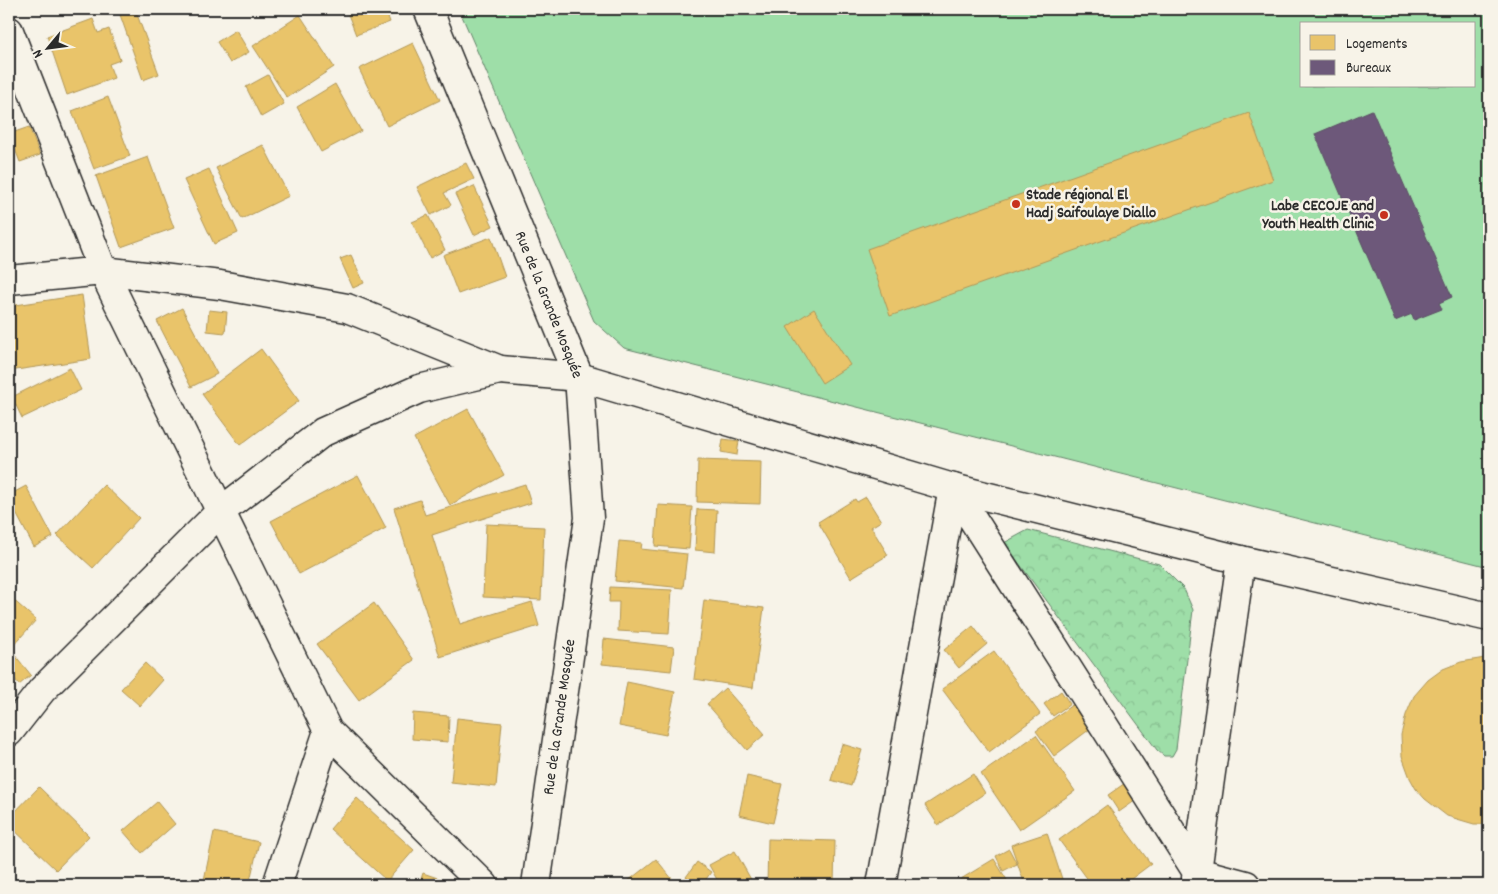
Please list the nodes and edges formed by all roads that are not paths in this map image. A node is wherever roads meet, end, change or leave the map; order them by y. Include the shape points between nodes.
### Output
1 (428, 9) edge
2 (9, 31) edge
3 (103, 271) junction
4 (9, 280) edge
5 (500, 370) junction
6 (579, 377) junction
7 (953, 488) junction
8 (220, 512) junction
9 (1241, 560) junction
10 (1489, 617) edge
11 (328, 731) junction
12 (9, 732) edge
13 (1196, 878) edge
14 (277, 885) edge
15 (484, 885) edge
16 (536, 885) edge
17 (881, 885) edge
18 (1246, 885) edge

1 - 6 street, Rue de la Grande Mosquée
2 - 3 street
3 - 4 street
3 - 5 street via 220,285 347,308
3 - 8 street
5 - 6 street
5 - 8 street via 419,389 322,432
6 - 7 street
6 - 16 street, Rue de la Grande Mosquée via 589,518
7 - 9 street
7 - 13 street
7 - 17 street
8 - 11 street
8 - 12 street via 42,690
9 - 10 street
9 - 13 street
11 - 14 street
11 - 15 street
13 - 18 street

